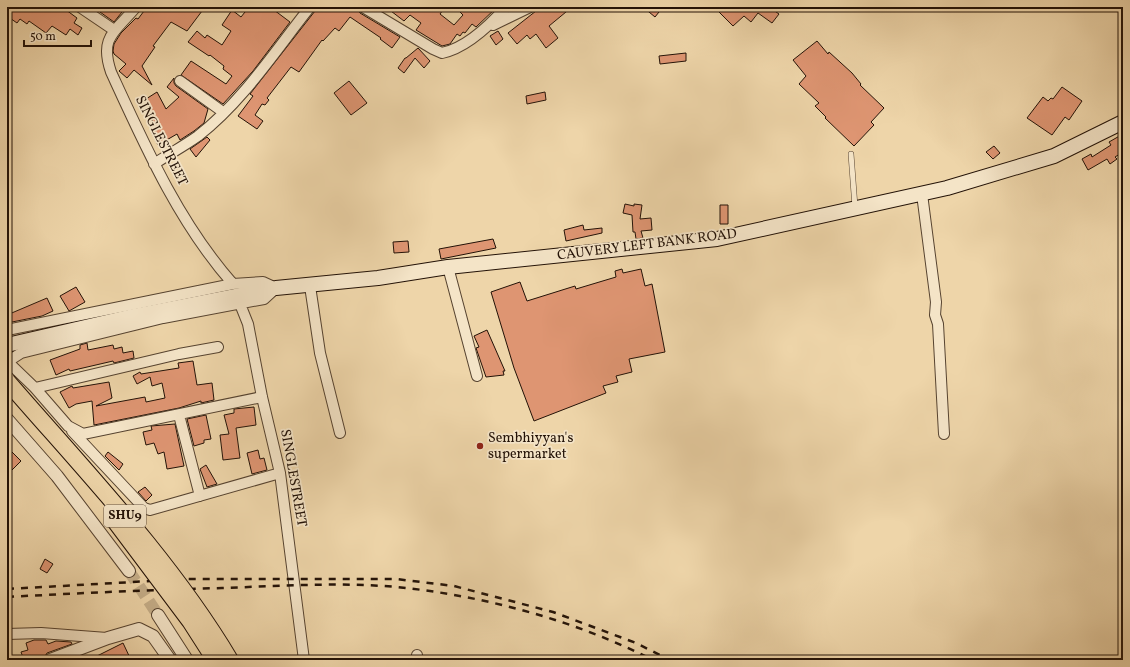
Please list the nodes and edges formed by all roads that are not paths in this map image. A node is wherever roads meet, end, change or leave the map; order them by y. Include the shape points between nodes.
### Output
1 (80, 7) edge
2 (136, 7) edge
3 (310, 7) edge
4 (363, 7) edge
5 (506, 7) edge
6 (530, 7) edge
7 (484, 29) junction
8 (114, 30) junction
9 (180, 81) dead end
10 (223, 112) junction
11 (1123, 122) edge
12 (851, 154) dead end
13 (154, 164) junction
14 (922, 194) junction
15 (854, 203) junction
16 (448, 267) junction
17 (233, 284) junction
18 (310, 286) junction
19 (276, 288) junction
20 (240, 304) junction
21 (7, 330) edge
22 (7, 345) edge
23 (218, 347) dead end
24 (7, 362) edge
25 (477, 376) dead end
26 (7, 381) edge
27 (36, 388) junction
28 (7, 395) edge
29 (262, 397) junction
30 (180, 415) junction
31 (9, 425) edge
32 (68, 426) junction
33 (340, 433) dead end
34 (944, 434) dead end
35 (280, 473) junction
36 (200, 496) junction
37 (129, 571) tunnel mouth
38 (158, 615) tunnel mouth
39 (7, 634) edge
40 (108, 638) junction
41 (50, 660) edge
42 (170, 660) edge
43 (187, 660) edge
44 (215, 660) edge
45 (230, 660) edge
46 (304, 660) edge

1 - 8 street
2 - 8 street, SINGLESTREET
3 - 10 street via 251,82
4 - 7 street via 441,53 465,42
5 - 7 street
6 - 7 street
8 - 13 street, SINGLESTREET via 108,43 106,58
9 - 10 street
10 - 13 street via 198,136
11 - 14 main road, CAUVERY LEFT BANK ROAD via 1054,156
12 - 15 lane
13 - 17 street, SINGLESTREET via 210,257
14 - 15 main road, CAUVERY LEFT BANK ROAD
14 - 34 street via 936,302
15 - 16 main road, CAUVERY LEFT BANK ROAD via 718,239
16 - 18 main road, CAUVERY LEFT BANK ROAD
16 - 25 street
17 - 19 street via 263,282
17 - 21 street
18 - 19 main road, CAUVERY LEFT BANK ROAD
18 - 33 street via 320,353
19 - 20 street via 264,299
19 - 22 main road, CAUVERY LEFT BANK ROAD via 133,316
20 - 24 street via 163,318 22,353
20 - 29 street, SINGLESTREET via 248,324
23 - 27 street
24 - 27 street
26 - 45 highway, SHU9, bridge via 136,529
27 - 32 street
28 - 44 highway, SHU9, bridge via 109,513 190,621
29 - 30 street
29 - 35 street, SINGLESTREET
30 - 32 street via 86,434
30 - 36 street
31 - 37 street via 57,476
32 - 36 street via 147,509 156,510
35 - 36 street
35 - 46 street, SINGLESTREET
38 - 43 street
39 - 40 street via 41,633
40 - 41 street
40 - 42 street via 141,629 153,636

